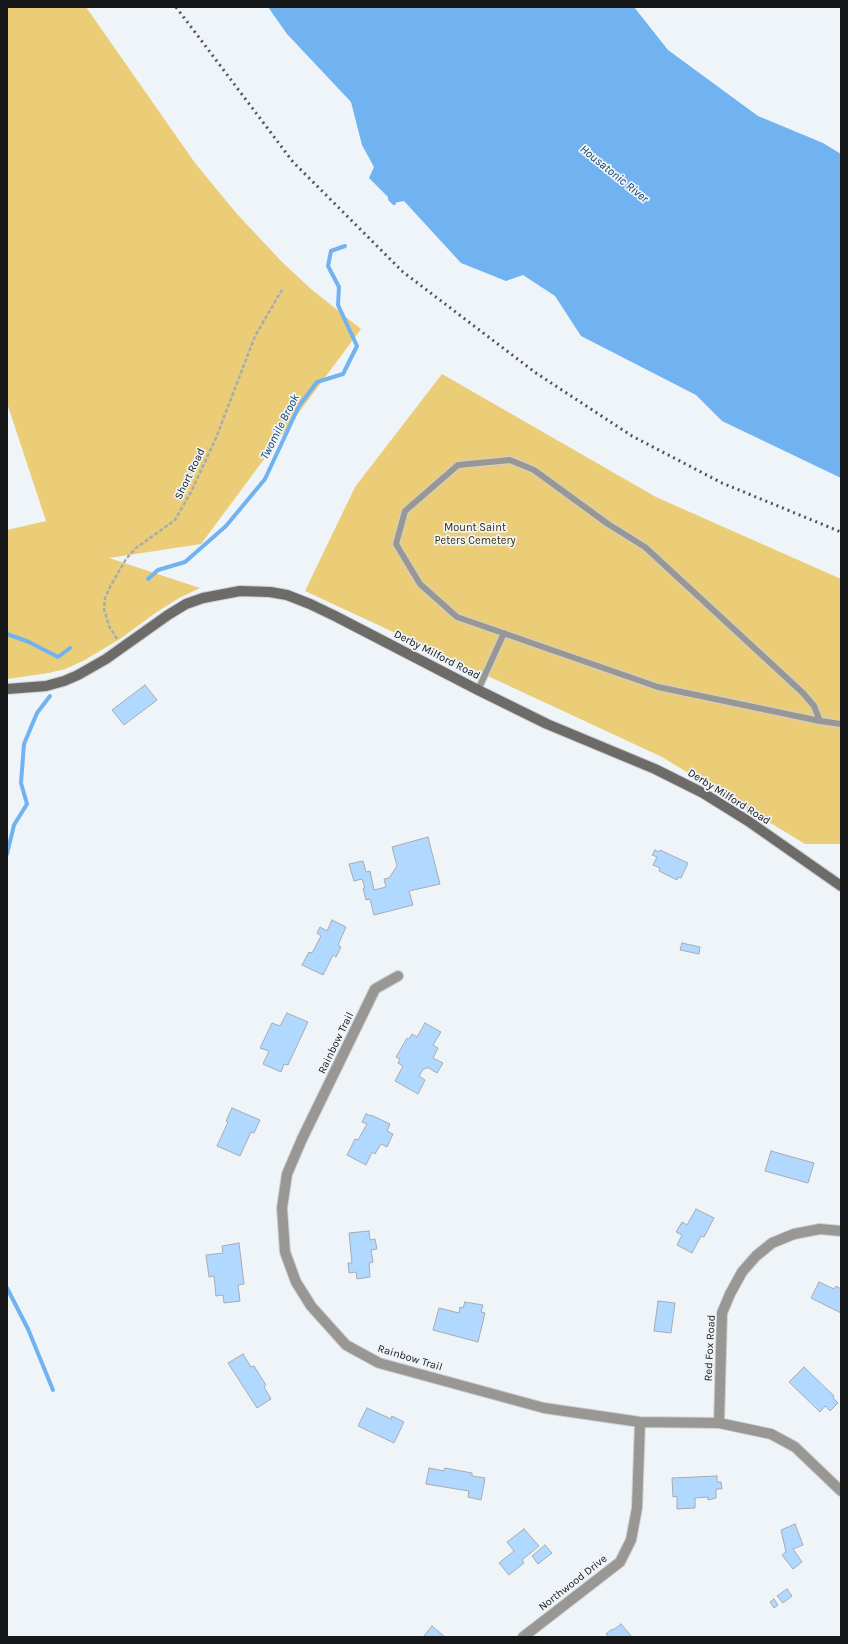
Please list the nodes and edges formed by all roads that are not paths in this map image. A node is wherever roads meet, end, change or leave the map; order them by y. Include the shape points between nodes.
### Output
1 (504, 633) junction
2 (7, 689) edge
3 (478, 690) junction
4 (820, 721) junction
5 (841, 724) edge
6 (841, 886) edge
7 (398, 976) dead end
8 (841, 1231) edge
9 (640, 1422) junction
10 (719, 1423) junction
11 (841, 1491) edge
12 (523, 1637) edge

1 - 3 lane
1 - 4 lane via 658,687
1 - 4 lane via 457,617 420,584 396,544 405,511 458,465 510,460 534,470 608,524 645,547 803,693 814,706
2 - 3 main road, Derby Milford Road via 46,686 64,681 91,668 186,604 240,591 287,595 310,604
3 - 6 main road, Derby Milford Road via 547,724 655,769 703,793
4 - 5 lane
7 - 9 street, Rainbow Trail via 375,989 287,1174 282,1208 285,1252 296,1282 311,1306 346,1345 379,1363 544,1408
8 - 10 street, Red Fox Road via 820,1229 794,1234 772,1243 742,1272 722,1313
9 - 10 street, Rainbow Trail
9 - 12 street, Northwood Drive via 637,1508 631,1540 620,1562
10 - 11 street, Rainbow Trail via 771,1434 795,1447

